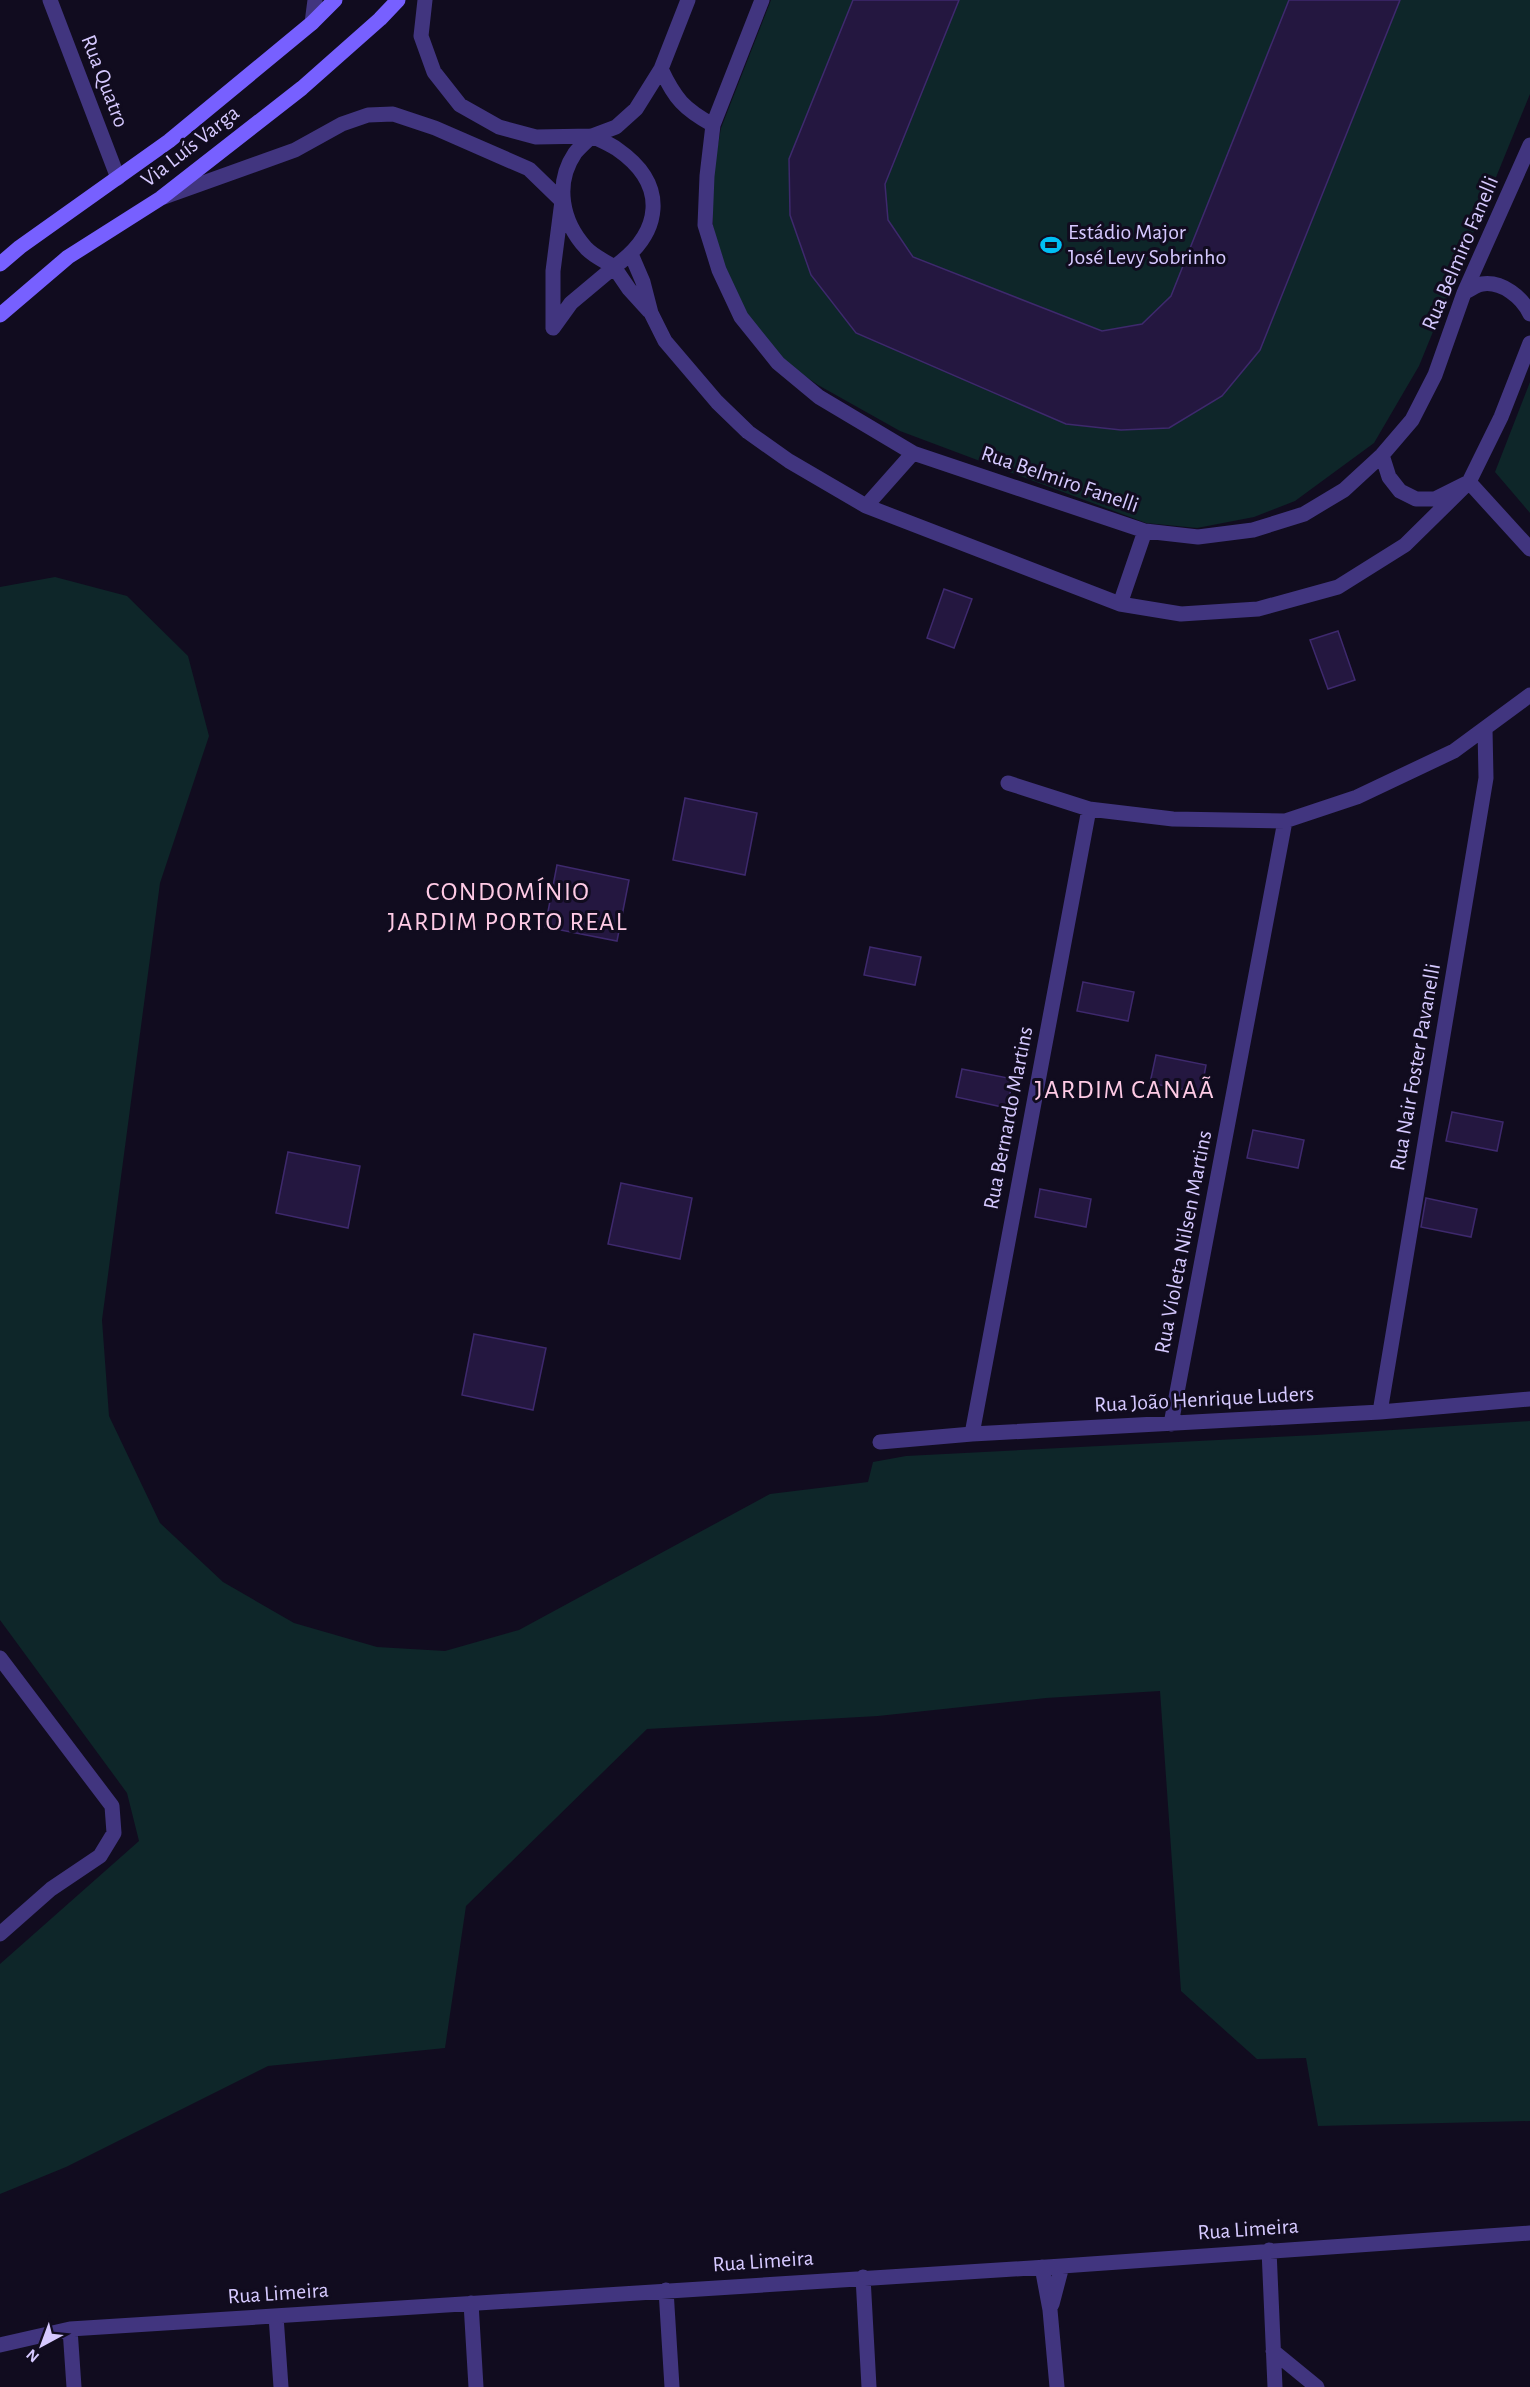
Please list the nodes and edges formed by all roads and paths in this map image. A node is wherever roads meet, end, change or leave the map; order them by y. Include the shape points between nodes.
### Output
1 (50, 0) edge
2 (315, 0) edge
3 (335, 0) edge
4 (398, 0) edge
5 (425, 0) edge
6 (688, 0) edge
7 (762, 0) edge
8 (312, 23) junction
9 (661, 69) junction
10 (713, 125) junction
11 (592, 136) junction
12 (1530, 145) edge
13 (118, 178) junction
14 (161, 198) junction
15 (562, 201) junction
16 (631, 254) junction
17 (0, 264) edge
18 (614, 267) junction
19 (1464, 293) junction
20 (651, 313) junction
21 (1530, 314) edge
22 (0, 315) edge
23 (1530, 343) edge
24 (913, 453) junction
25 (1382, 455) junction
26 (1469, 482) junction
27 (866, 506) junction
28 (1145, 531) junction
29 (1530, 549) edge
30 (1120, 604) junction
31 (1530, 695) edge
32 (1485, 729) junction
33 (1008, 783) dead end
34 (1089, 809) junction
35 (1285, 821) junction
36 (1530, 1400) edge
37 (1380, 1412) junction
38 (1171, 1424) junction
39 (972, 1434) junction
40 (880, 1442) dead end
41 (0, 1659) edge
42 (0, 1934) edge
43 (1530, 2233) edge
44 (1269, 2250) junction
45 (1062, 2266) junction
46 (1042, 2267) junction
47 (863, 2277) junction
48 (666, 2290) junction
49 (471, 2303) junction
50 (1050, 2310) junction
51 (276, 2316) junction
52 (70, 2329) junction
53 (0, 2344) edge
54 (1273, 2351) junction
55 (74, 2387) edge
56 (280, 2387) edge
57 (476, 2387) edge
58 (672, 2387) edge
59 (869, 2387) edge
60 (1057, 2387) edge
61 (1275, 2387) edge
62 (1317, 2387) edge

1 - 13 street, Rua Quatro
2 - 8 street
3 - 8 main road, Via Luís Varga
4 - 14 main road, Via Luís Varga via 302,88
5 - 11 street via 421,36 434,72 460,105 499,127 536,137
6 - 9 street
7 - 10 street, Rua Belmiro Fanelli
8 - 13 main road, Via Luís Varga
9 - 10 street via 672,94 693,114
9 - 11 street via 636,109 616,127
10 - 24 street, Rua Belmiro Fanelli via 705,225 719,270 741,317 778,363 819,397
11 - 15 street via 575,153 562,187
11 - 16 street via 617,148 638,166 651,190 653,215 646,237
12 - 19 street, Rua Belmiro Fanelli
13 - 17 main road, Via Luís Varga
14 - 15 street via 295,150 342,124 368,115 393,114 529,169
14 - 22 main road, Via Luís Varga via 68,257
15 - 18 street via 571,229 588,250
15 - 18 street via 553,271 553,328 571,303
16 - 18 street
16 - 20 street
18 - 20 street
19 - 21 street via 1481,284 1500,286 1517,296
19 - 25 street, Rua Belmiro Fanelli via 1435,375 1412,420
20 - 27 street via 665,341 748,432
23 - 26 street via 1501,417
24 - 27 street
24 - 28 street, Rua Belmiro Fanelli
25 - 26 street via 1389,477 1400,491 1416,499 1435,499
25 - 28 street, Rua Belmiro Fanelli via 1344,490 1304,514 1253,531 1198,537
26 - 29 street
26 - 30 street via 1405,546 1338,587 1258,609 1180,614
27 - 30 street
28 - 30 street
31 - 32 street
32 - 35 street via 1454,751 1357,797
32 - 37 street, Rua Nair Foster Pavanelli via 1486,778
33 - 34 street
34 - 35 street via 1173,819
34 - 39 street, Rua Bernardo Martins
35 - 38 street, Rua Violeta Nilsen Martins
36 - 37 street, Rua João Henrique Luders
37 - 38 street, Rua João Henrique Luders
38 - 39 street, Rua João Henrique Luders
39 - 40 street, Rua João Henrique Luders
41 - 42 street via 112,1806 114,1833 100,1856 51,1889
43 - 44 street, Rua Limeira
44 - 45 street, Rua Limeira
44 - 54 street
45 - 46 street, Rua Limeira
45 - 50 street
46 - 47 street, Rua Limeira
46 - 50 street
47 - 48 street, Rua Limeira
47 - 59 street
48 - 49 street, Rua Limeira
48 - 58 street
49 - 51 street, Rua Limeira
49 - 57 street
50 - 60 street
51 - 52 street, Rua Limeira
51 - 56 street
52 - 53 street, Rua Limeira
52 - 55 street
54 - 61 street
54 - 62 street

